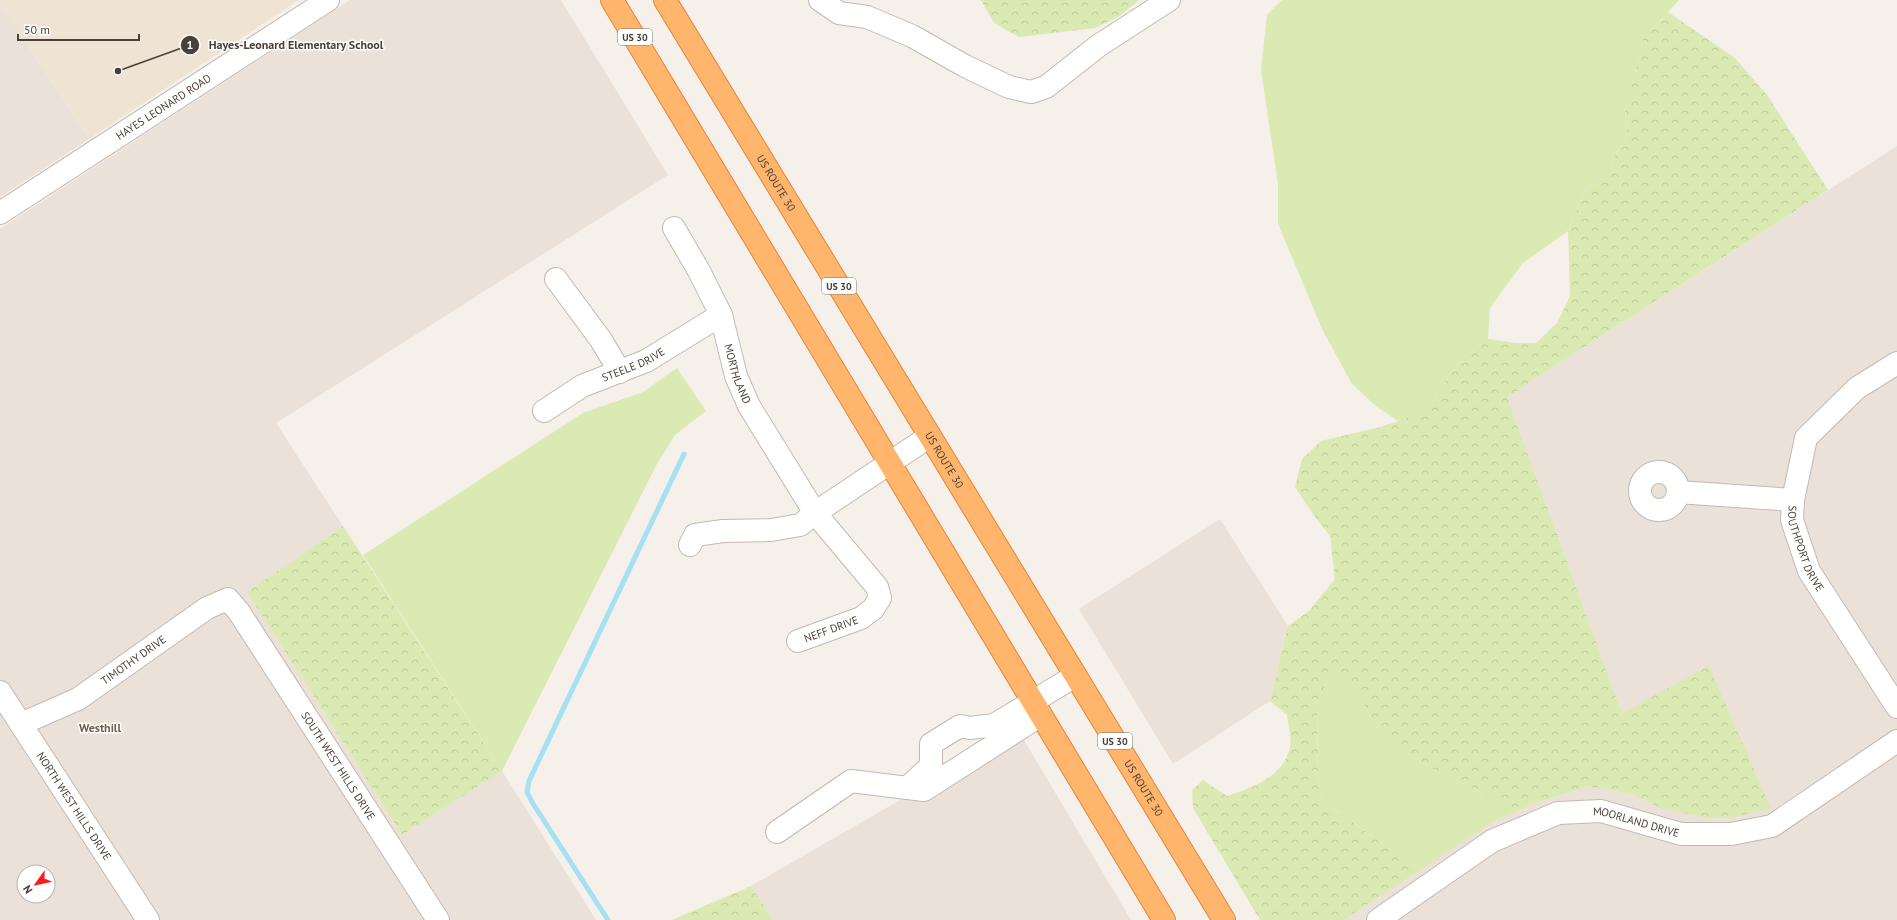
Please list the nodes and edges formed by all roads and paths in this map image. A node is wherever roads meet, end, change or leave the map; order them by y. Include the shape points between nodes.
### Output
1 (328, 0) edge
2 (612, 0) edge
3 (665, 0) edge
4 (820, 0) edge
5 (1168, 0) edge
6 (0, 213) edge
7 (674, 228) dead end
8 (556, 279) dead end
9 (721, 314) junction
10 (1897, 363) edge
11 (620, 372) junction
12 (544, 411) dead end
13 (930, 436) junction
14 (890, 462) junction
15 (1678, 492) dead end
16 (1793, 500) junction
17 (815, 513) junction
18 (690, 545) dead end
19 (880, 598) joint
20 (239, 612) joint
21 (798, 641) dead end
22 (1075, 676) junction
23 (0, 692) edge
24 (1037, 708) junction
25 (1897, 708) edge
26 (21, 724) junction
27 (1897, 741) edge
28 (907, 788) junction
29 (777, 832) dead end
30 (148, 920) edge
31 (438, 920) edge
32 (1164, 920) edge
33 (1224, 920) edge
34 (1378, 920) edge

1 - 6 street, HAYES LEONARD ROAD
2 - 14 highway, US 30
3 - 13 highway, US ROUTE 30 / US 30
4 - 5 street via 839,13 875,20 912,36 1009,87 1031,92 1046,87 1098,46
7 - 9 street, MORTHLAND
8 - 11 street via 601,340
9 - 11 street, STEELE DRIVE via 646,361
9 - 17 street, MORTHLAND via 736,376 749,406
10 - 16 street, SOUTHPORT DRIVE via 1857,388 1806,438
11 - 12 street, STEELE DRIVE via 582,386
13 - 14 street
13 - 22 highway, US ROUTE 30 / US 30
14 - 17 street
14 - 24 highway, US 30
15 - 16 street
16 - 25 street, SOUTHPORT DRIVE via 1792,520 1809,570
17 - 18 street via 800,525 696,535
17 - 19 street, MORTHLAND via 876,587
19 - 21 street, NEFF DRIVE via 873,609 861,618
20 - 26 street, TIMOTHY DRIVE via 228,599 207,608 78,699
20 - 31 street, SOUTH WEST HILLS DRIVE
22 - 24 street
22 - 33 highway, US ROUTE 30 / US 30
23 - 26 street, NORTH WEST HILLS DRIVE
24 - 28 street via 924,790
24 - 28 street via 994,725 970,728 960,726 931,744 931,766
24 - 32 highway, US 30
26 - 30 street, NORTH WEST HILLS DRIVE
27 - 34 street, MOORLAND DRIVE via 1772,826 1731,834 1680,834 1601,810 1558,813 1492,840
28 - 29 street via 851,781

